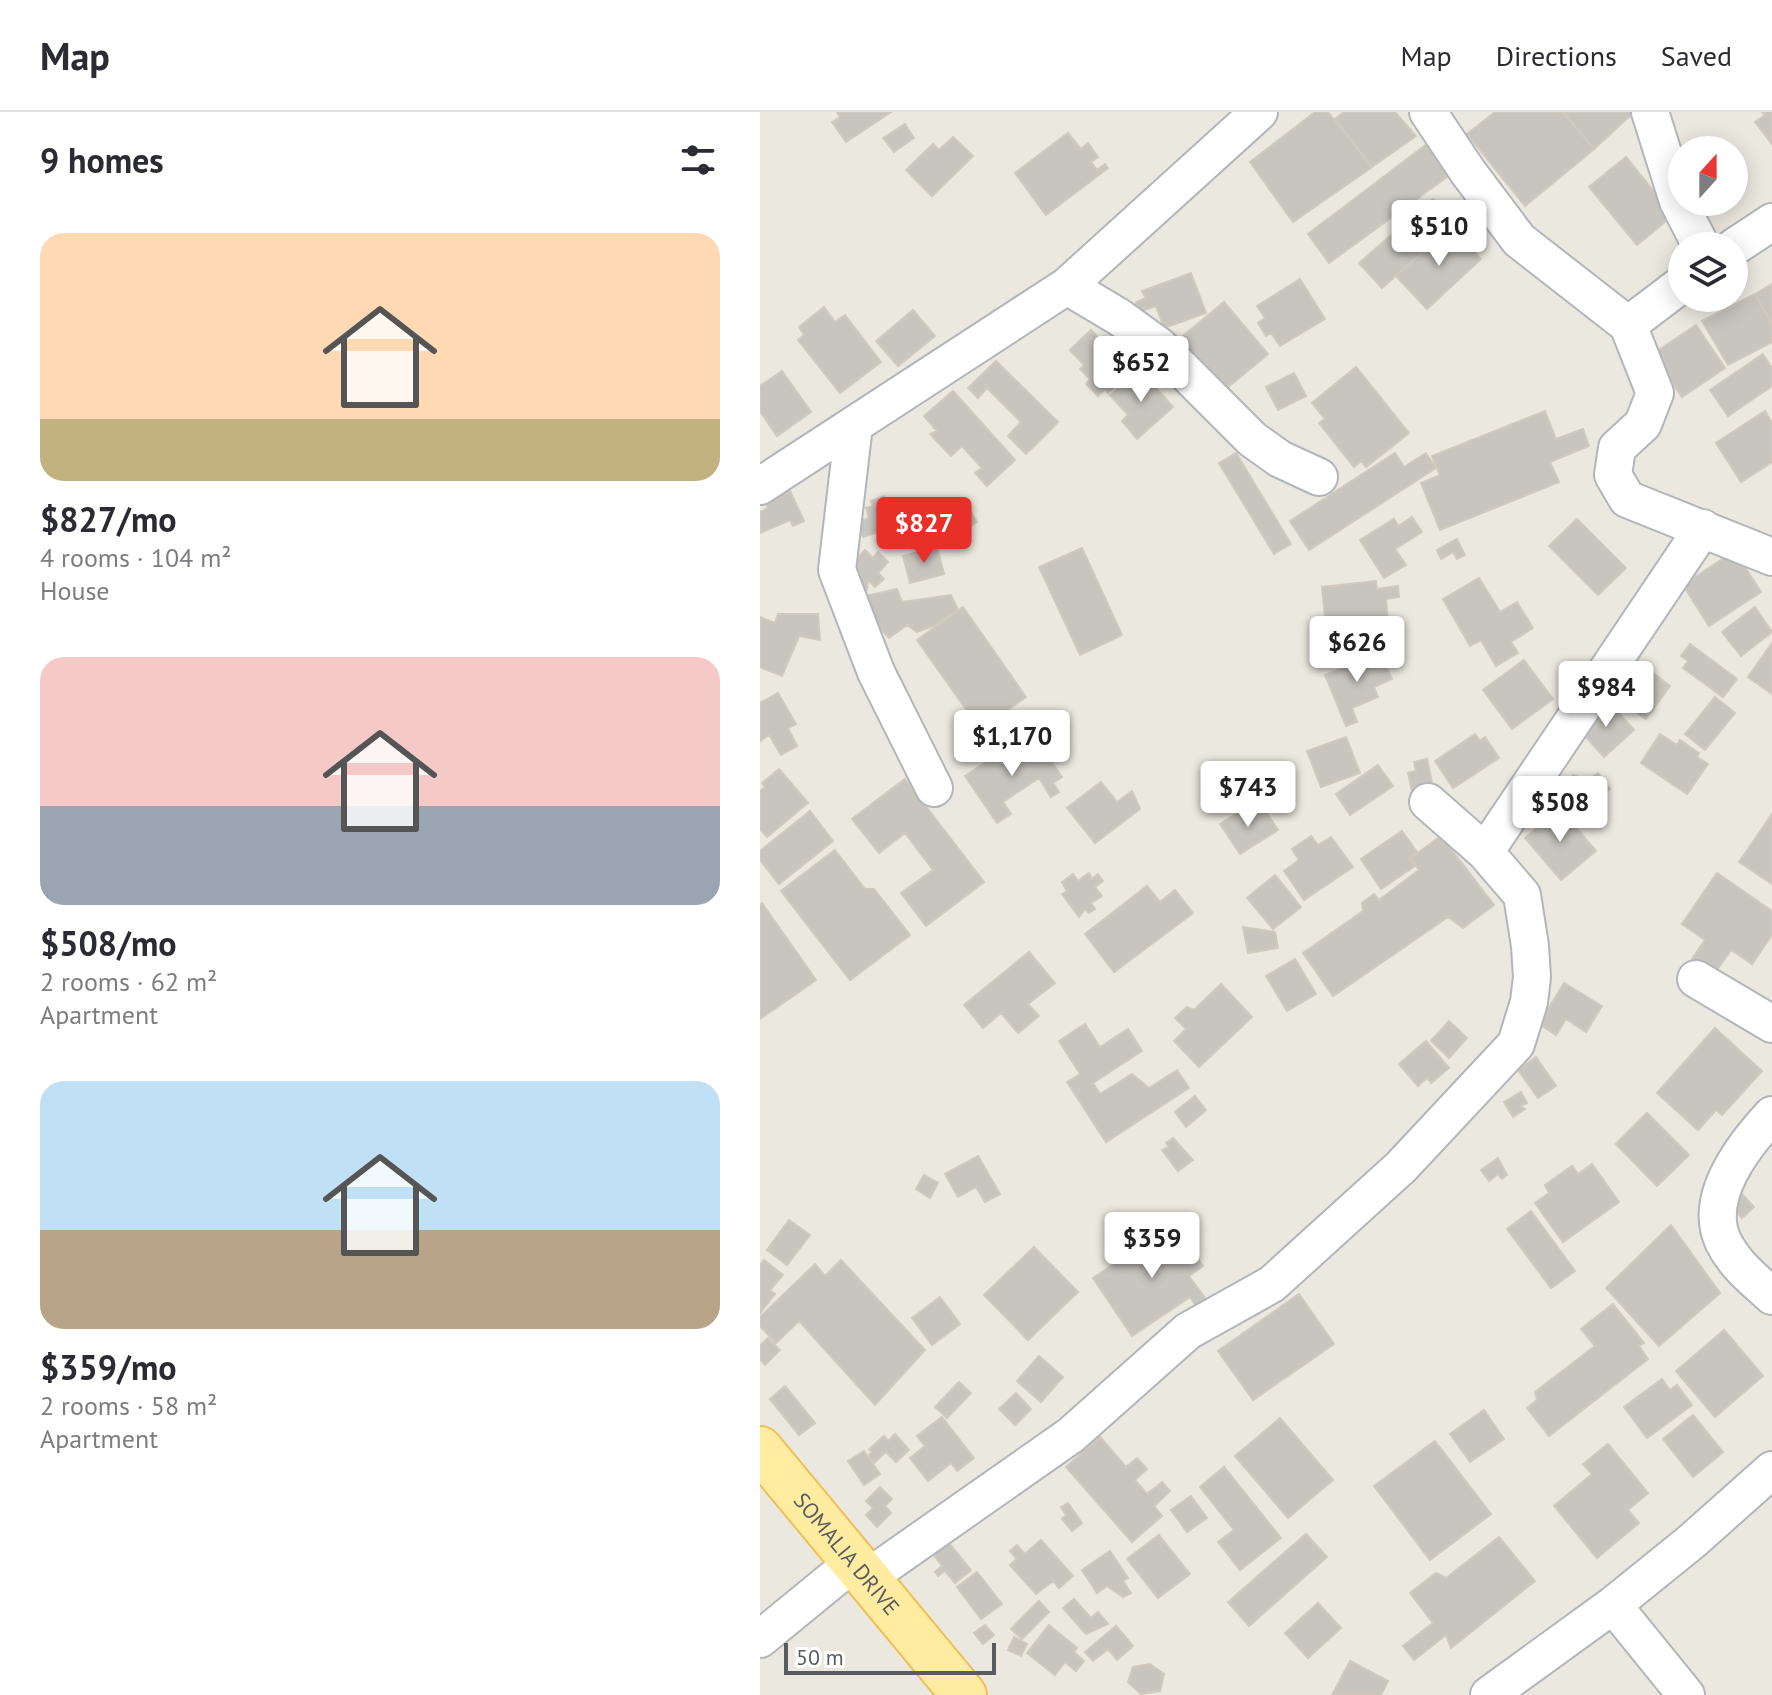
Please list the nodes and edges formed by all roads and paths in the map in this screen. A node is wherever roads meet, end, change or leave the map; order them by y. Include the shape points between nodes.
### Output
1 (1259, 112) edge
2 (1428, 112) edge
3 (1650, 112) edge
4 (1772, 222) edge
5 (1694, 232) edge
6 (1748, 238) edge
7 (1067, 286) junction
8 (1668, 295) edge
9 (1628, 325) junction
10 (854, 425) junction
11 (1319, 477) dead end
12 (760, 486) edge
13 (1703, 528) junction
14 (1772, 557) edge
15 (934, 788) dead end
16 (1428, 802) dead end
17 (1485, 852) junction
18 (1696, 979) dead end
19 (1772, 1024) edge
20 (1772, 1115) edge
21 (1772, 1296) edge
22 (760, 1449) edge
23 (1772, 1470) edge
24 (760, 1486) edge
25 (852, 1573) junction
26 (1613, 1605) junction
27 (760, 1639) edge
28 (930, 1695) edge
29 (964, 1695) edge
30 (1489, 1695) edge
31 (1686, 1695) edge

1 - 7 street
2 - 9 street via 1519,240
3 - 5 street via 1678,201
4 - 6 street
7 - 10 street
7 - 11 street via 1159,346 1252,439
8 - 9 street
9 - 13 street via 1655,393 1643,424 1617,448 1613,475 1627,499
10 - 12 street
10 - 15 street via 837,570 876,672
13 - 14 street
13 - 17 street
16 - 17 street
17 - 25 street via 1522,895 1532,977 1516,1044 1401,1167 1272,1284 1188,1331 1071,1435
18 - 19 street
20 - 21 street via 1750,1139 1718,1207 1722,1239 1741,1268
22 - 25 main road, SOMALIA DRIVE
23 - 26 street
24 - 25 main road, SOMALIA DRIVE
25 - 27 street
25 - 28 main road, SOMALIA DRIVE
25 - 29 main road, SOMALIA DRIVE
26 - 30 street
26 - 31 street

